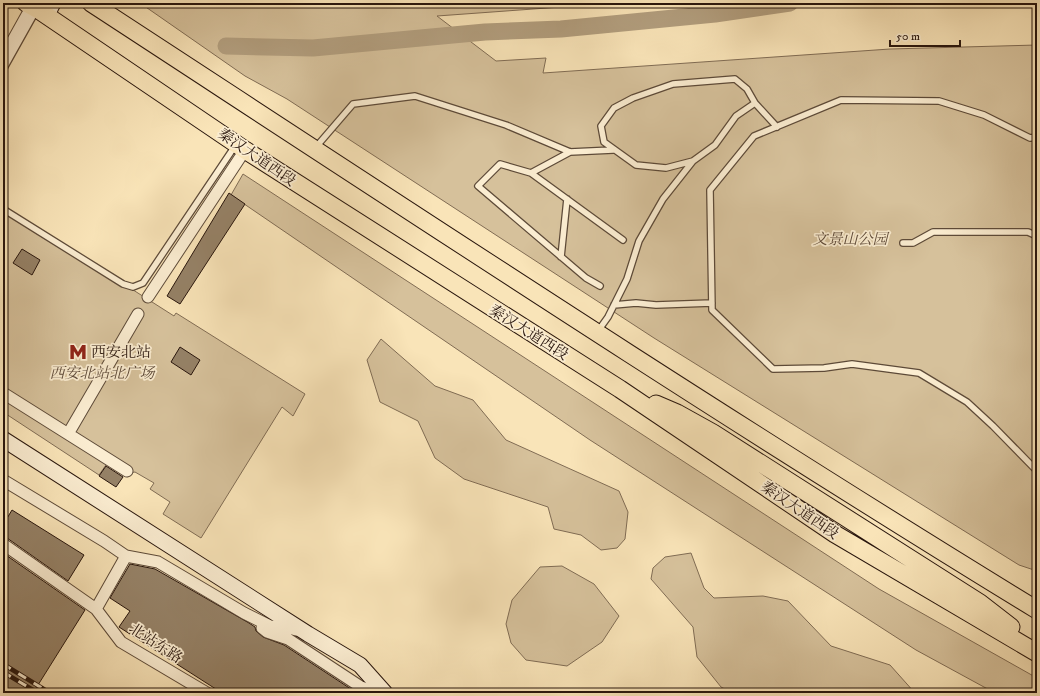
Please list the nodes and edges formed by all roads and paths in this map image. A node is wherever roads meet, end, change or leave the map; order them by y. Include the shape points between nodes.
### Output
1 (92, 3) edge
2 (39, 7) edge
3 (3, 58) edge
4 (3, 70) edge
5 (755, 103) junction
6 (777, 127) junction
7 (1037, 136) edge
8 (241, 147) junction
9 (315, 149) junction
10 (613, 150) junction
11 (570, 152) junction
12 (693, 161) junction
13 (531, 172) junction
14 (567, 199) junction
15 (3, 209) edge
16 (1037, 236) edge
17 (623, 240) dead end
18 (903, 243) dead end
19 (561, 257) junction
20 (600, 286) dead end
21 (148, 297) dead end
22 (712, 303) junction
23 (614, 305) junction
24 (138, 314) dead end
25 (597, 333) junction
26 (620, 389) junction
27 (3, 393) edge
28 (68, 434) junction
29 (3, 439) edge
30 (127, 471) dead end
31 (1037, 471) edge
32 (3, 480) edge
33 (3, 544) edge
34 (126, 556) junction
35 (158, 562) junction
36 (96, 609) junction
37 (1037, 610) edge
38 (308, 634) junction
39 (1037, 653) edge
40 (207, 693) edge
41 (380, 693) edge
42 (385, 693) edge

1 - 9 main road
2 - 3 street
2 - 4 lane
2 - 8 main road, 秦汉大道西段
5 - 6 lane
5 - 10 lane via 747,89 736,79 673,84 614,108 601,126 604,142
5 - 12 lane via 736,116 715,145
6 - 7 lane via 841,100 939,101 984,115 1030,138
6 - 22 lane via 754,136 710,190
8 - 15 lane via 143,283 133,287 123,284
8 - 21 street
8 - 26 main road, 秦汉大道西段
9 - 11 lane via 353,104 415,96 506,124
9 - 25 main road
10 - 11 lane
10 - 12 lane via 636,165 666,168
11 - 13 lane
12 - 23 lane via 663,199 639,241 627,279
13 - 14 lane
13 - 19 lane via 500,164 478,186
14 - 17 lane
14 - 19 lane
16 - 18 lane via 1028,232 933,232 913,243
19 - 20 lane
22 - 23 lane
22 - 31 lane via 712,310 773,369 824,368 852,364 919,373 967,402
23 - 25 lane
24 - 28 street
25 - 37 main road
26 - 39 main road, 秦汉大道西段 via 836,534
26 - 39 main road via 677,413 713,433 980,603 1033,646
27 - 28 street
28 - 30 street
29 - 38 main road
32 - 34 street
33 - 36 street, 北站东路
34 - 35 street
34 - 36 street
35 - 38 street via 244,614 270,626 286,627
35 - 41 street via 267,632 288,639 361,687
36 - 40 street, 北站东路 via 121,642
38 - 42 main road via 360,665

